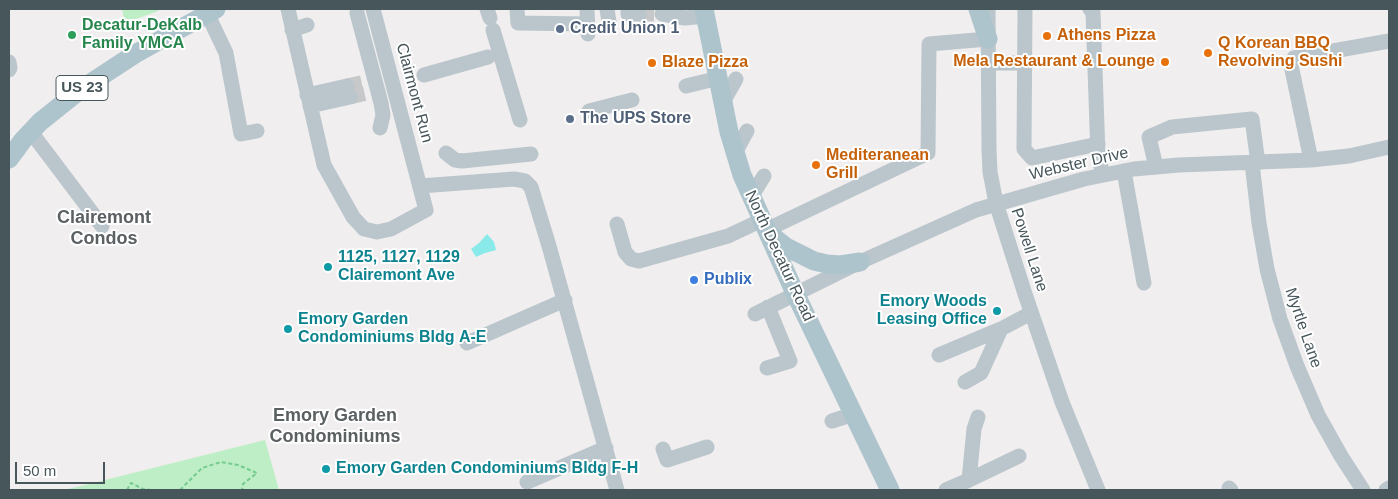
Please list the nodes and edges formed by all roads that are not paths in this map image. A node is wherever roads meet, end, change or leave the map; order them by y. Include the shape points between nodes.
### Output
1 (288, 9) edge
2 (373, 9) edge
3 (517, 9) edge
4 (978, 9) edge
5 (988, 9) edge
6 (1025, 9) edge
7 (1090, 9) edge
8 (211, 11) edge
9 (667, 12) edge
10 (705, 12) edge
11 (357, 13) dead end
12 (490, 19) edge
13 (587, 22) edge
14 (988, 39) junction
15 (1389, 41) edge
16 (488, 57) dead end
17 (1025, 62) junction
18 (988, 63) junction
19 (424, 75) dead end
20 (727, 78) junction
21 (686, 86) dead end
22 (349, 91) tunnel mouth
23 (632, 100) dead end
24 (308, 109) junction
25 (589, 111) dead end
26 (520, 120) dead end
27 (380, 128) dead end
28 (257, 131) dead end
29 (748, 131) dead end
30 (31, 132) junction
31 (1098, 144) junction
32 (1389, 148) edge
33 (734, 153) junction
34 (446, 154) dead end
35 (531, 154) dead end
36 (9, 160) edge
37 (1311, 160) junction
38 (1255, 163) junction
39 (1156, 167) junction
40 (1124, 171) junction
41 (1103, 175) junction
42 (764, 176) dead end
43 (420, 186) junction
44 (751, 197) junction
45 (996, 203) junction
46 (617, 224) dead end
47 (764, 225) junction
48 (102, 226) dead end
49 (860, 262) junction
50 (1144, 283) dead end
51 (796, 293) junction
52 (565, 300) junction
53 (1031, 313) junction
54 (1001, 329) junction
55 (467, 343) dead end
56 (940, 355) dead end
57 (767, 368) dead end
58 (965, 382) dead end
59 (854, 414) junction
60 (978, 417) dead end
61 (832, 421) dead end
62 (707, 447) dead end
63 (606, 448) junction
64 (663, 449) dead end
65 (1019, 456) dead end
66 (969, 480) junction
67 (526, 482) dead end
68 (617, 490) edge
69 (890, 490) edge
70 (946, 490) edge
71 (1098, 490) edge
72 (1363, 490) edge

1 - 24 street
2 - 43 street, Clairmont Run
3 - 13 street via 518,23
4 - 14 main road
5 - 14 street, Powell Lane
6 - 17 street
7 - 31 street via 1093,12
8 - 28 street via 226,53 241,134
8 - 30 main road, US 23 via 80,90
9 - 10 street via 686,18
10 - 20 main road, North Decatur Road
11 - 27 street via 372,88 383,115
12 - 26 street
14 - 18 street, Powell Lane
14 - 47 street via 929,44 928,153
15 - 37 street via 1294,58 1291,65
16 - 19 street
17 - 18 street
17 - 31 street via 1024,149 1032,158
18 - 45 street, Powell Lane via 989,149
20 - 21 street
20 - 33 main road, North Decatur Road via 723,102
22 - 24 street
23 - 25 street
24 - 43 street, Clairmont Run via 326,145 322,158 332,181 364,229 377,232 391,230 426,210
29 - 33 street
30 - 36 main road, US 23
30 - 48 street
31 - 41 street
32 - 37 street, Webster Drive
33 - 44 main road, North Decatur Road
34 - 35 street via 462,161
37 - 38 street, Webster Drive
38 - 39 street, Webster Drive
38 - 39 street, Myrtle Lane via 1252,119 1172,127 1149,137
38 - 72 street, Myrtle Lane via 1259,223 1267,269 1283,327 1318,415
39 - 40 street, Webster Drive
40 - 41 street, Webster Drive
40 - 50 street
41 - 45 street, Webster Drive
42 - 44 street
43 - 52 street via 514,179 528,183
44 - 47 main road, North Decatur Road
45 - 49 street, Webster Drive
45 - 53 street, Powell Lane
46 - 47 street via 625,252 631,260 639,261
47 - 49 main road via 786,247 814,261 828,264
47 - 51 main road, North Decatur Road
49 - 51 street, Webster Drive
51 - 57 street, Webster Drive via 761,310 790,361
51 - 59 main road, North Decatur Road
52 - 55 street
52 - 63 street
53 - 54 street
53 - 71 street, Powell Lane via 1062,402
54 - 56 street
54 - 58 street via 981,373
59 - 61 street
59 - 69 main road, North Decatur Road
60 - 66 street
62 - 64 street via 667,460
63 - 67 street
63 - 68 street
65 - 66 street
66 - 70 street

